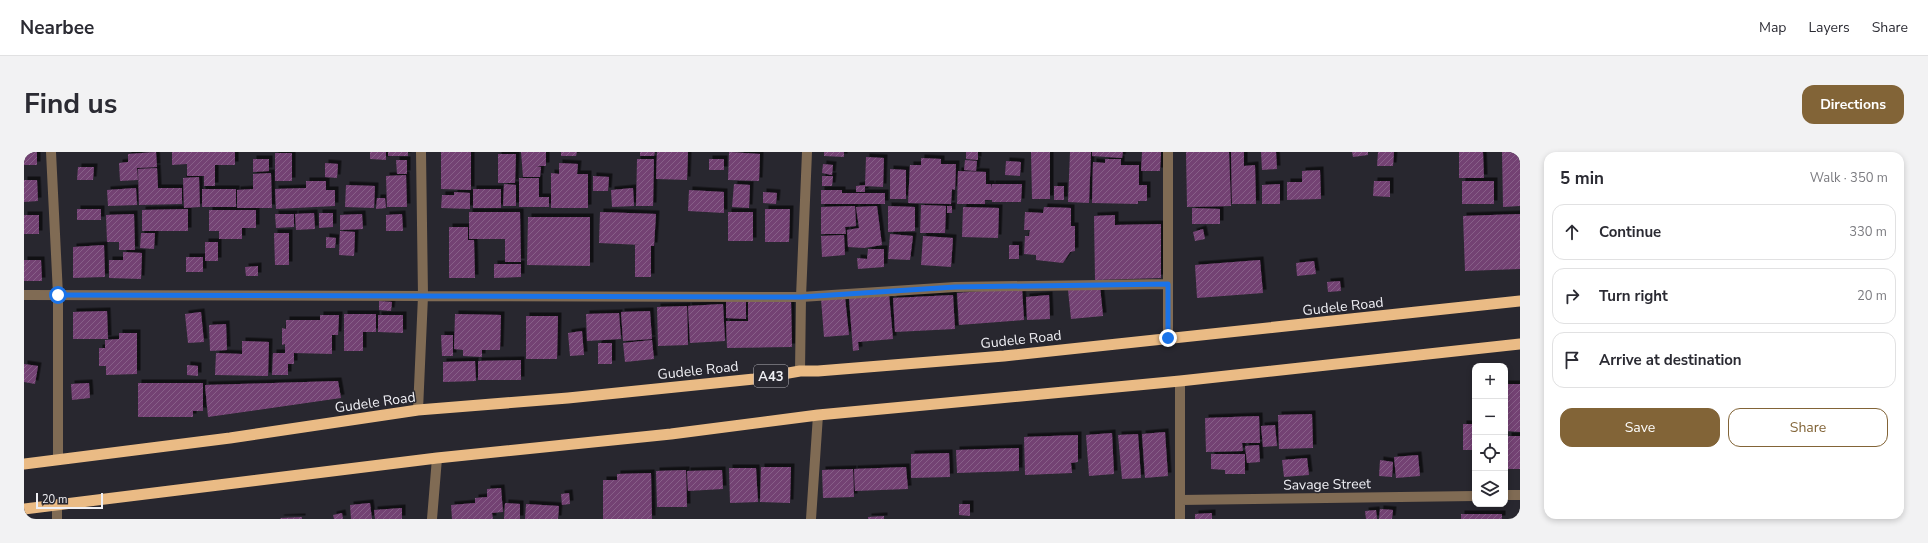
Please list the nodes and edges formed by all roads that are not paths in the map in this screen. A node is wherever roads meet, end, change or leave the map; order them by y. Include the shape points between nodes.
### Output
1 (51, 152) edge
2 (421, 152) edge
3 (807, 152) edge
4 (1168, 152) edge
5 (1168, 284) junction
6 (24, 295) edge
7 (58, 295) junction
8 (423, 296) junction
9 (801, 297) junction
10 (1520, 301) edge
11 (1168, 338) junction
12 (1520, 344) edge
13 (800, 371) junction
14 (1180, 381) junction
15 (418, 410) junction
16 (818, 415) junction
17 (437, 458) junction
18 (58, 459) junction
19 (24, 464) edge
20 (1508, 495) edge
21 (1520, 495) edge
22 (1472, 496) edge
23 (1180, 500) junction
24 (57, 504) junction
25 (24, 508) edge
26 (57, 519) edge
27 (432, 519) edge
28 (811, 519) edge
29 (1180, 519) edge

1 - 7 street
2 - 8 street
3 - 9 street
4 - 5 street
5 - 9 street via 955,287
5 - 11 street
6 - 7 street
7 - 8 street
7 - 18 street
8 - 9 street
8 - 15 street
9 - 13 street
10 - 11 highway, Gudele Road / A43
11 - 13 highway, Gudele Road / A43 via 1004,356 818,372
12 - 14 highway
13 - 15 highway, Gudele Road / A43 via 739,381
14 - 16 highway
14 - 23 street
15 - 18 highway, Gudele Road / A43 via 230,438
16 - 17 highway via 671,434
16 - 28 street
17 - 24 highway
17 - 27 street
18 - 19 highway, Gudele Road / A43
20 - 21 street
22 - 23 street, Savage Street
23 - 29 street
24 - 25 highway
24 - 26 street

